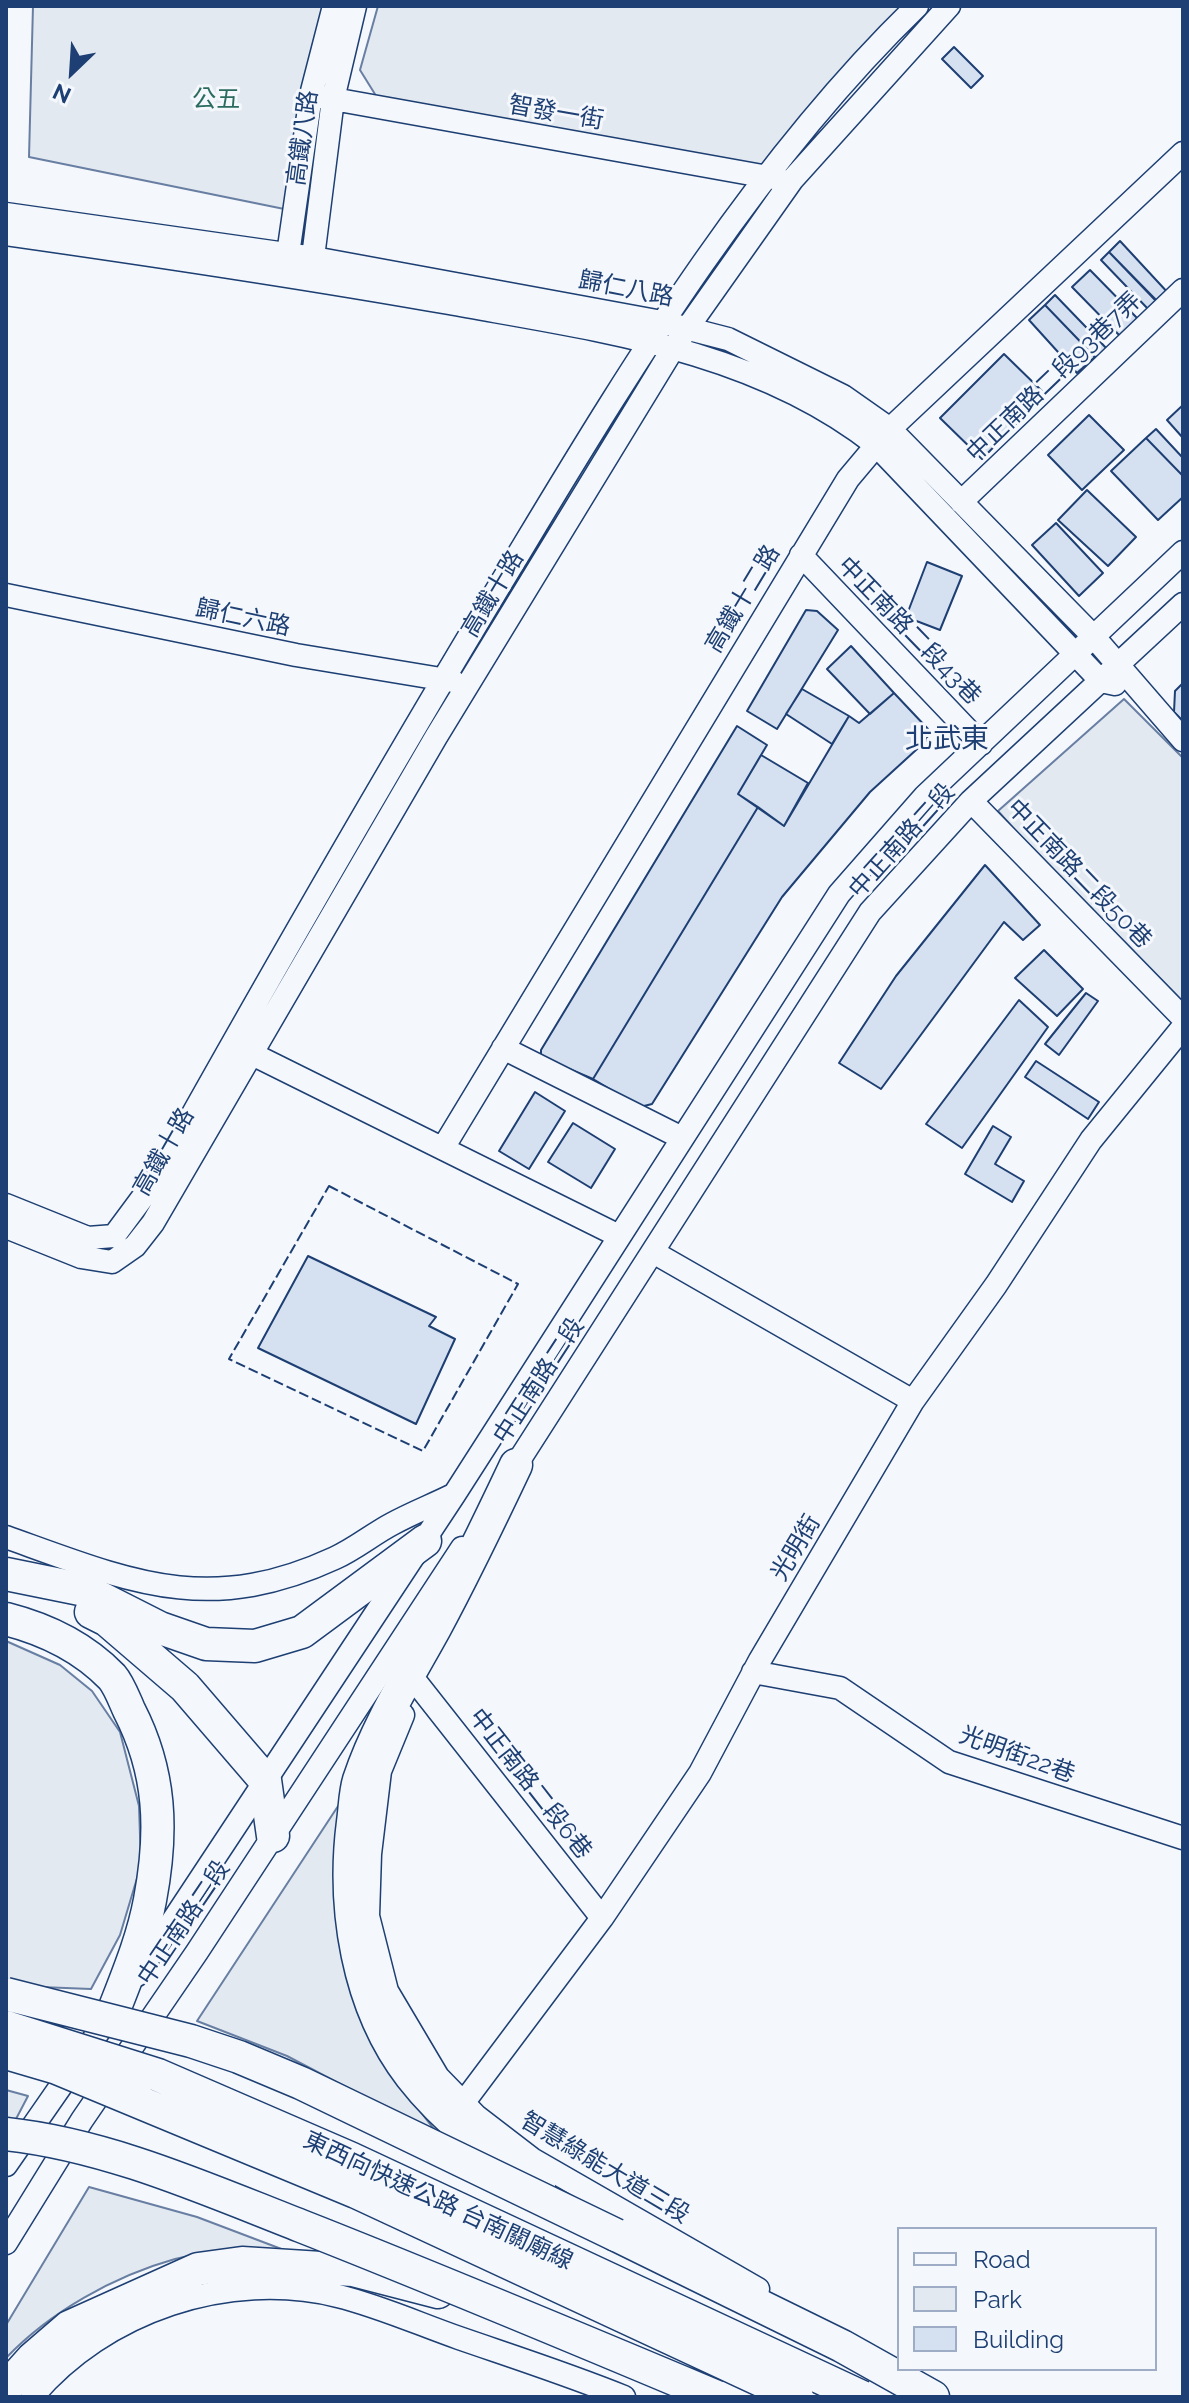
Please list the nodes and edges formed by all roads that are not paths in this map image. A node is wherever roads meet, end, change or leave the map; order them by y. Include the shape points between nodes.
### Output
1 (334, 6) edge
2 (355, 6) edge
3 (917, 6) edge
4 (949, 6) edge
5 (322, 97) junction
6 (1181, 160) edge
7 (768, 177) junction
8 (792, 180) junction
9 (6, 214) edge
10 (6, 234) edge
11 (287, 264) junction
12 (312, 268) junction
13 (1183, 290) edge
14 (662, 322) junction
15 (687, 327) junction
16 (649, 341) junction
17 (674, 347) junction
18 (883, 437) junction
19 (961, 502) junction
20 (1183, 552) edge
21 (801, 555) junction
22 (6, 595) edge
23 (1183, 604) edge
24 (1093, 636) junction
25 (1076, 653) junction
26 (1118, 664) junction
27 (441, 681) junction
28 (1101, 681) junction
29 (470, 682) junction
30 (1136, 689) junction
31 (1183, 740) edge
32 (981, 744) junction
33 (971, 801) junction
34 (1183, 1018) edge
35 (1183, 1027) edge
36 (503, 1048) junction
37 (1175, 1048) edge
38 (241, 1049) junction
39 (682, 1138) junction
40 (443, 1148) junction
41 (6, 1205) edge
42 (6, 1227) edge
43 (619, 1236) junction
44 (653, 1252) junction
45 (913, 1401) junction
46 (516, 1465) junction
47 (454, 1495) junction
48 (6, 1537) edge
49 (425, 1541) junction
50 (20, 1578) edge
51 (6, 1619) edge
52 (426, 1643) junction
53 (753, 1672) junction
54 (416, 1682) junction
55 (265, 1780) junction
56 (273, 1836) junction
57 (1183, 1838) edge
58 (602, 1918) junction
59 (6, 1994) edge
60 (114, 2010) junction
61 (6, 2027) edge
62 (6, 2053) edge
63 (464, 2102) junction
64 (6, 2134) edge
65 (6, 2165) edge
66 (616, 2235) junction
67 (6, 2243) edge
68 (514, 2311) junction
69 (897, 2368) edge
70 (902, 2371) edge
71 (6, 2388) edge
72 (32, 2397) edge
73 (624, 2397) edge
74 (717, 2397) edge
75 (797, 2397) edge
76 (862, 2397) edge
77 (933, 2397) edge
78 (947, 2397) edge

1 - 5 street, 高鐵八路
2 - 5 street, 高鐵八路
3 - 7 street, 高鐵十路
4 - 8 street, 高鐵十路
5 - 7 street, 智發一街
5 - 11 street, 高鐵八路
5 - 12 street, 高鐵八路
6 - 18 street, 高鐵十二路
7 - 8 street, 智發一街
7 - 14 street, 高鐵十路
8 - 15 street, 高鐵十路
9 - 11 street, 歸仁八路
10 - 11 street, 歸仁八路
11 - 12 street, 歸仁八路
12 - 14 street, 歸仁八路
12 - 16 street, 歸仁八路
13 - 19 street, 中正南路二段93巷7弄
14 - 15 street, 歸仁八路
14 - 16 street, 高鐵十路
15 - 17 street, 高鐵十路
15 - 18 street, 歸仁八路 via 728,339 843,396
16 - 17 street, 歸仁八路
16 - 27 street, 高鐵十路
17 - 18 street, 歸仁八路 via 721,361
17 - 29 street, 高鐵十路
18 - 19 street, 歸仁八路
18 - 21 street, 高鐵十二路 via 848,479
18 - 25 street, 歸仁八路
19 - 24 street, 歸仁八路
20 - 24 street, 中正南路二段
21 - 32 street, 中正南路二段43巷
21 - 36 street, 高鐵十二路
22 - 27 street, 歸仁六路
23 - 26 street, 中正南路二段
24 - 25 street, 中正南路二段
24 - 26 street, 歸仁八路
25 - 28 street, 歸仁八路
25 - 32 street, 中正南路二段
26 - 28 street, 中正南路二段
26 - 30 street, 歸仁八路
27 - 29 street, 歸仁六路
27 - 38 street, 高鐵十路
28 - 30 street
28 - 33 street, 中正南路二段
29 - 38 street, 高鐵十路
30 - 31 street
32 - 39 street, 中正南路二段 via 925,796 839,894
33 - 34 street, 中正南路二段50巷
33 - 44 street, 中正南路二段 via 870,912
35 - 37 street, 光明街
36 - 39 street
36 - 40 street, 高鐵十二路
37 - 45 street, 光明街 via 1091,1140
38 - 40 street
38 - 41 street, 高鐵十路 via 114,1236 88,1238
38 - 42 street, 高鐵十路 via 153,1223 135,1246 112,1262 81,1257
39 - 43 street, 中正南路二段
40 - 43 street
43 - 47 street, 中正南路二段
44 - 45 street
44 - 46 street, 中正南路二段
45 - 53 street, 光明街
46 - 52 highway
46 - 56 street, 中正南路二段
47 - 48 street via 336,1558 259,1586 177,1590 98,1570
47 - 49 street, 中正南路二段
49 - 50 highway via 302,1632 255,1646 206,1644 160,1628 85,1590
49 - 55 street, 中正南路二段
50 - 55 highway via 107,1620 185,1687
51 - 60 highway via 45,1631 114,1679 156,1776 157,1845 150,1900
52 - 54 street, 智慧綠能大道三段
52 - 66 highway, bridge via 396,1696 359,1782 348,1865 352,1937 376,2011 410,2074 497,2159
53 - 57 street, 光明街22巷 via 840,1688 949,1762
53 - 58 street, 光明街 via 700,1773
54 - 58 street, 中正南路二段6巷
54 - 63 street, 智慧綠能大道三段 via 380,1771 368,1916 387,1991 438,2077
55 - 56 highway
55 - 60 street, 中正南路二段
56 - 67 street, 中正南路二段
58 - 63 street, 光明街
59 - 66 highway, bridge via 239,2057
60 - 65 street, 中正南路二段
61 - 76 highway, 東西向快速公路 台南關廟線, bridge via 158,2075 352,2159
62 - 75 highway, 東西向快速公路 台南關廟線, bridge via 85,2079 356,2192
63 - 69 street, 智慧綠能大道三段 via 532,2159
64 - 68 highway, bridge via 68,2143 123,2160
66 - 77 highway via 842,2346
68 - 71 highway, bridge via 353,2270 242,2263 198,2269 69,2327
68 - 74 highway, bridge
70 - 78 street, 智慧綠能大道三段
72 - 73 street via 50,2375 139,2313 197,2297 265,2288 337,2296

